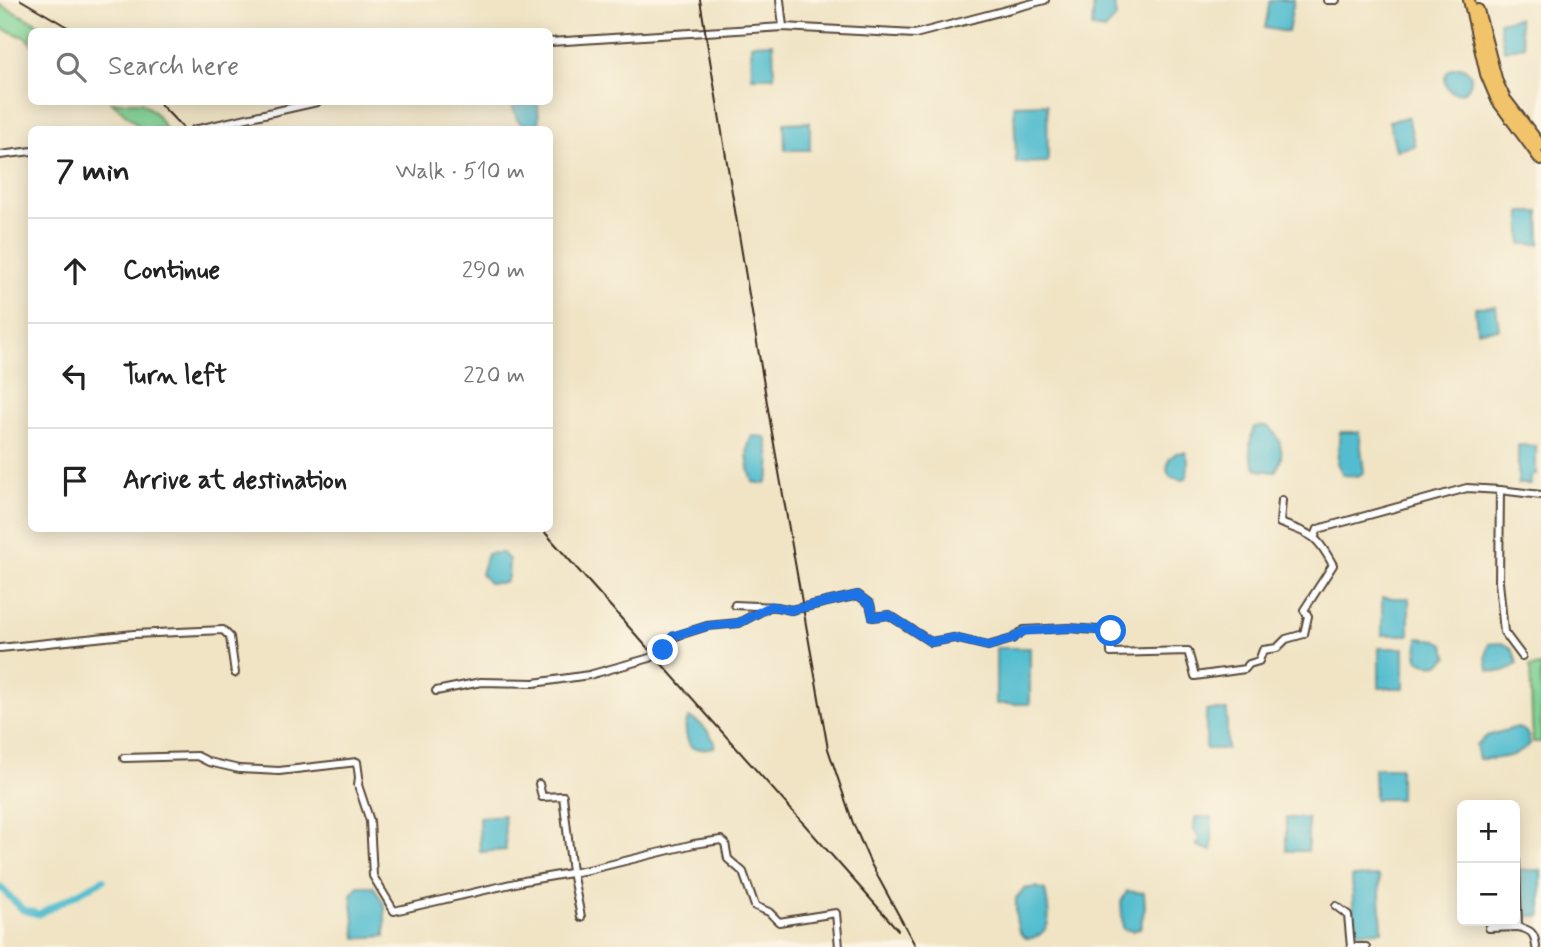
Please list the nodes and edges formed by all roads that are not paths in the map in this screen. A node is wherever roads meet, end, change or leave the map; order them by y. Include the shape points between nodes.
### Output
1 (780, 0) edge
2 (1045, 0) edge
3 (1327, 0) edge
4 (1336, 0) edge
5 (1469, 0) edge
6 (1476, 0) edge
7 (783, 27) junction
8 (553, 42) edge
9 (304, 105) edge
10 (212, 126) edge
11 (1541, 146) edge
12 (28, 152) edge
13 (0, 155) edge
14 (1541, 160) edge
15 (1500, 490) junction
16 (1541, 495) edge
17 (1282, 500) dead end
18 (1315, 536) junction
19 (735, 605) dead end
20 (771, 606) junction
21 (0, 648) edge
22 (1521, 656) dead end
23 (235, 673) dead end
24 (436, 691) dead end
25 (124, 758) dead end
26 (539, 784) dead end
27 (572, 872) junction
28 (1336, 906) dead end
29 (581, 917) dead end
30 (1518, 926) joint
31 (1489, 928) dead end
32 (839, 947) edge
33 (1366, 947) edge
34 (1535, 947) edge

1 - 7 street
2 - 7 street via 915,34
3 - 4 street
5 - 14 highway via 1497,100
6 - 11 highway via 1505,99
7 - 8 street
9 - 10 street
12 - 13 street
15 - 16 street
15 - 18 street via 1467,488 1318,529
15 - 22 street via 1499,582 1504,632
17 - 18 street via 1280,523
18 - 20 street via 1333,565 1304,610 1308,616 1304,634 1263,650 1259,661 1245,669 1195,676 1188,651 1111,653 1111,631 1024,631 988,646 954,638 931,642 889,615 873,617 870,604 858,595 791,610
19 - 20 street
20 - 24 street via 739,623 673,636 650,658 589,675 534,683 481,682
21 - 23 street via 223,630 230,637
25 - 27 street via 197,756 239,769 279,771 357,762 358,785 370,821 373,876 394,911
26 - 27 street via 542,797 562,796
27 - 29 street
27 - 32 street via 721,840 728,859 743,872 755,906 779,922 836,913
28 - 33 street via 1348,915 1350,947
30 - 31 street
30 - 34 street via 1531,930

